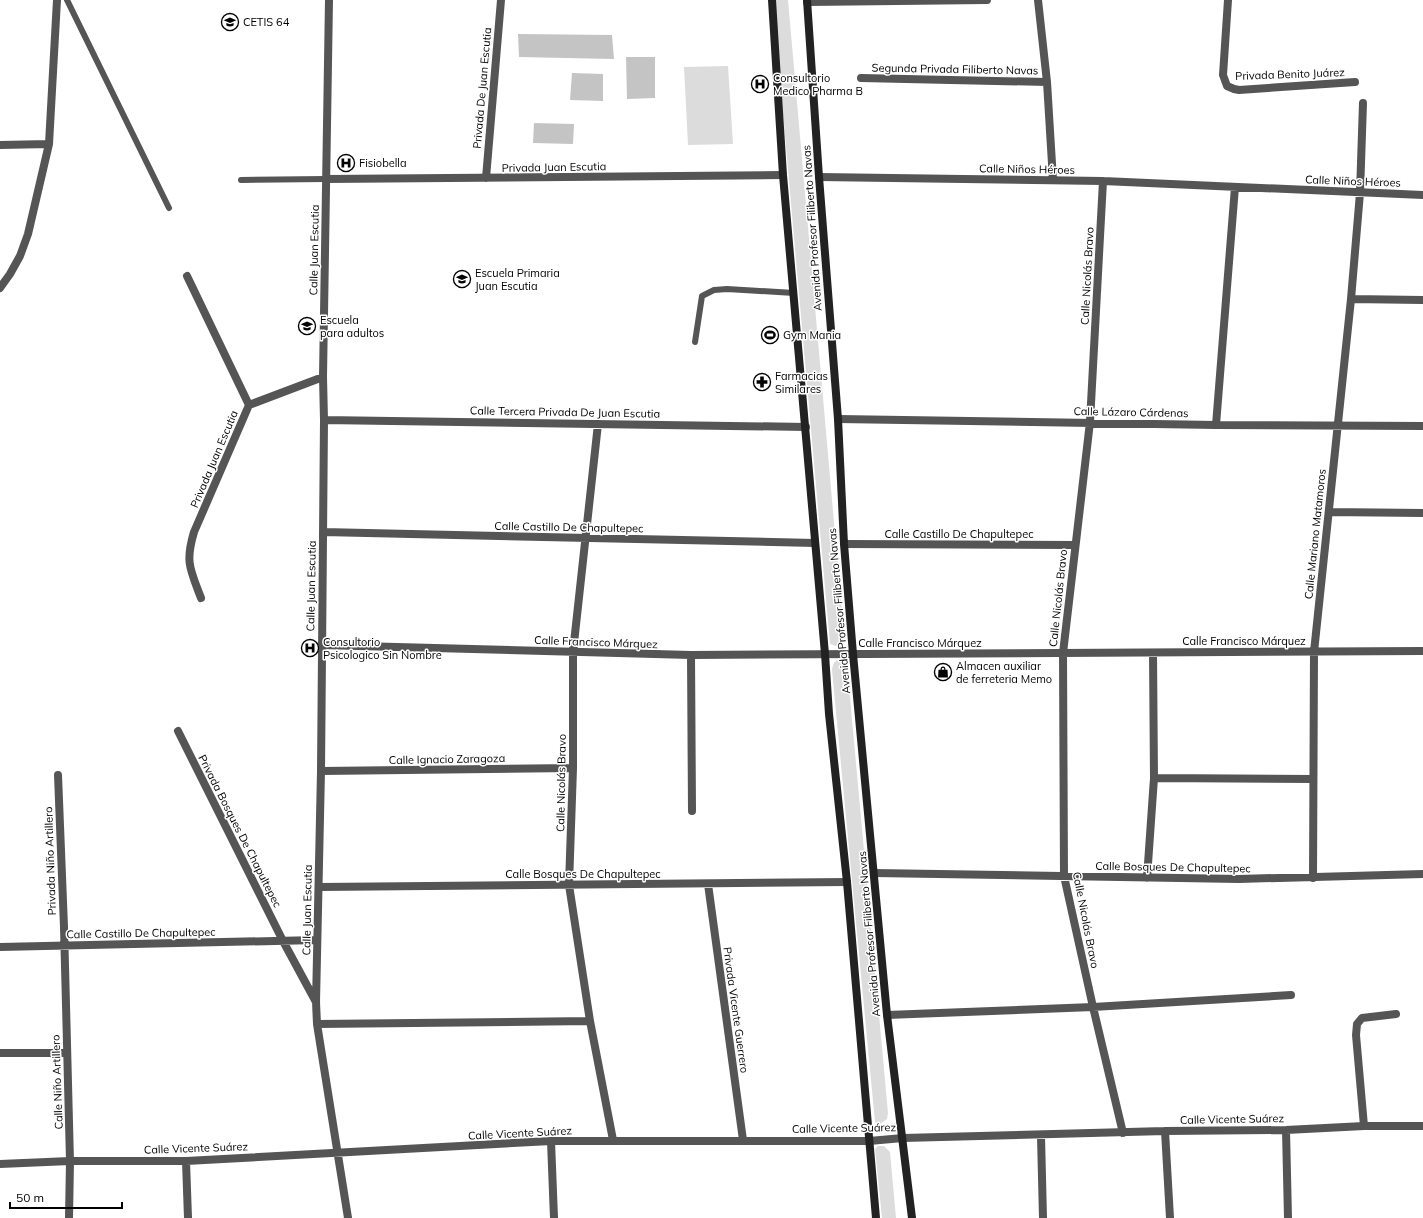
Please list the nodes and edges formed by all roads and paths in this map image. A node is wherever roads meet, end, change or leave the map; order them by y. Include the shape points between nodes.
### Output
1 (57, 0) edge
2 (67, 0) edge
3 (329, 0) edge
4 (500, 0) edge
5 (772, 0) edge
6 (987, 0) edge
7 (1038, 0) edge
8 (1228, 0) edge
9 (807, 1) edge
10 (862, 78) dead end
11 (1047, 82) junction
12 (1355, 82) dead end
13 (1363, 103) dead end
14 (49, 144) junction
15 (0, 145) edge
16 (783, 175) junction
17 (819, 176) junction
18 (486, 178) junction
19 (326, 179) junction
20 (241, 180) dead end
21 (1053, 180) junction
22 (1103, 181) junction
23 (1235, 187) junction
24 (1360, 193) junction
25 (1423, 195) edge
26 (169, 208) dead end
27 (187, 276) dead end
28 (0, 288) edge
29 (794, 293) junction
30 (1351, 299) junction
31 (1423, 300) edge
32 (695, 342) dead end
33 (323, 377) junction
34 (249, 405) junction
35 (838, 419) junction
36 (324, 420) junction
37 (1090, 422) junction
38 (598, 424) junction
39 (1216, 425) junction
40 (1337, 426) junction
41 (1423, 426) edge
42 (806, 427) junction
43 (1329, 512) junction
44 (1423, 514) edge
45 (323, 532) junction
46 (585, 538) junction
47 (815, 543) junction
48 (844, 544) junction
49 (1075, 545) junction
50 (201, 598) dead end
51 (321, 645) junction
52 (1423, 651) edge
53 (573, 652) junction
54 (1314, 652) junction
55 (1063, 653) junction
56 (1152, 653) junction
57 (825, 654) junction
58 (853, 654) junction
59 (691, 656) junction
60 (178, 731) dead end
61 (573, 768) junction
62 (321, 771) junction
63 (58, 775) dead end
64 (1154, 778) junction
65 (1313, 779) junction
66 (692, 811) dead end
67 (874, 873) junction
68 (1423, 874) edge
69 (1064, 876) junction
70 (1147, 878) junction
71 (1313, 878) junction
72 (847, 882) junction
73 (708, 884) junction
74 (569, 885) junction
75 (319, 887) junction
76 (317, 940) junction
77 (283, 941) junction
78 (64, 945) junction
79 (0, 946) edge
80 (1291, 995) dead end
81 (316, 1002) junction
82 (1092, 1007) junction
83 (1396, 1014) dead end
84 (887, 1015) junction
85 (590, 1021) junction
86 (317, 1024) junction
87 (0, 1053) edge
88 (67, 1053) junction
89 (1364, 1126) junction
90 (1423, 1126) edge
91 (1286, 1130) junction
92 (1165, 1131) junction
93 (1123, 1133) junction
94 (1041, 1136) junction
95 (903, 1138) junction
96 (613, 1140) junction
97 (743, 1140) junction
98 (869, 1140) junction
99 (551, 1141) junction
100 (337, 1153) junction
101 (70, 1161) junction
102 (186, 1161) junction
103 (0, 1164) edge
104 (69, 1218) edge
105 (188, 1218) edge
106 (348, 1218) edge
107 (554, 1218) edge
108 (876, 1218) edge
109 (912, 1218) edge
110 (1042, 1218) edge
111 (1170, 1218) edge
112 (1288, 1218) edge

1 - 14 street
2 - 26 lane
3 - 19 street, Calle Juan Escutia
4 - 18 street, Privada De Juan Escutia
5 - 16 main road, Avenida Profesor Filiberto Navas
6 - 9 street
7 - 11 street
8 - 12 street, Privada Benito Juárez via 1224,75 1227,86 1239,90
9 - 17 main road, Avenida Profesor Filiberto Navas
10 - 11 street, Segunda Privada Filiberto Navas
11 - 21 street
13 - 24 street, Calle Mariano Matamoros
14 - 15 street
14 - 28 street via 28,234 20,256
16 - 18 street, Privada Juan Escutia
16 - 29 main road, Avenida Profesor Filiberto Navas
17 - 21 street, Calle Niños Héroes
17 - 35 main road, Avenida Profesor Filiberto Navas
18 - 19 street, Privada Juan Escutia
19 - 20 lane
19 - 33 street, Calle Juan Escutia
21 - 22 street, Calle Niños Héroes
22 - 23 street, Calle Niños Héroes
22 - 37 street, Calle Nicolás Bravo
23 - 24 street, Calle Niños Héroes
23 - 39 street
24 - 25 street, Calle Niños Héroes
24 - 30 street, Calle Mariano Matamoros
27 - 34 street
29 - 32 lane via 714,290 702,296
29 - 42 main road, Avenida Profesor Filiberto Navas
30 - 31 street
30 - 40 street, Calle Mariano Matamoros
33 - 34 street, Privada Juan Escutia
33 - 36 street, Calle Juan Escutia
34 - 50 street, Privada Juan Escutia via 190,546 189,565
35 - 37 street, Calle Lázaro Cárdenas
35 - 48 main road, Avenida Profesor Filiberto Navas
36 - 38 street, Calle Tercera Privada De Juan Escutia
36 - 45 street, Calle Juan Escutia
37 - 39 street, Calle Lázaro Cárdenas
37 - 49 street, Calle Nicolás Bravo
38 - 42 street, Calle Tercera Privada De Juan Escutia
38 - 46 street, Calle Nicolás Bravo
39 - 40 street, Calle Lázaro Cárdenas
40 - 41 street, Calle Lázaro Cárdenas
40 - 43 street, Calle Mariano Matamoros
42 - 47 main road, Avenida Profesor Filiberto Navas
43 - 44 street
43 - 54 street, Calle Mariano Matamoros
45 - 46 street, Calle Castillo De Chapultepec
45 - 51 street, Calle Juan Escutia
46 - 47 street, Calle Castillo De Chapultepec
46 - 53 street, Calle Nicolás Bravo
47 - 57 main road, Avenida Profesor Filiberto Navas
48 - 49 street, Calle Castillo De Chapultepec
48 - 58 main road, Avenida Profesor Filiberto Navas
49 - 55 street, Calle Nicolás Bravo
51 - 53 street, Calle Francisco Márquez
51 - 62 street, Calle Juan Escutia
52 - 54 street, Calle Francisco Márquez
53 - 59 street, Calle Francisco Márquez
53 - 61 street, Calle Nicolás Bravo
54 - 56 street, Calle Francisco Márquez
54 - 65 street, Calle Mariano Matamoros
55 - 56 street, Calle Francisco Márquez
55 - 58 street, Calle Francisco Márquez
55 - 69 street, Calle Nicolás Bravo
56 - 64 street
57 - 58 street, Calle Francisco Márquez
57 - 59 street, Calle Francisco Márquez
57 - 72 main road, Avenida Profesor Filiberto Navas
58 - 67 main road, Avenida Profesor Filiberto Navas
59 - 66 street
60 - 77 street, Privada Bosques De Chapultepec
61 - 62 street, Calle Ignacio Zaragoza
61 - 74 street, Calle Nicolás Bravo
62 - 75 street, Calle Juan Escutia
63 - 78 street, Privada Niño Artillero
64 - 65 street
64 - 70 street
65 - 71 street, Calle Mariano Matamoros
67 - 69 street, Calle Bosques De Chapultepec
67 - 84 main road, Avenida Profesor Filiberto Navas
68 - 71 street, Calle Bosques De Chapultepec
69 - 70 street, Calle Bosques De Chapultepec
69 - 82 street, Calle Nicolás Bravo
70 - 71 street, Calle Bosques De Chapultepec
72 - 73 street, Calle Bosques De Chapultepec
72 - 98 main road, Avenida Profesor Filiberto Navas
73 - 74 street, Calle Bosques De Chapultepec
73 - 97 street, Privada Vicente Guerrero
74 - 75 street, Calle Bosques De Chapultepec
74 - 85 street, Calle Nicolás Bravo
75 - 76 street, Calle Juan Escutia
76 - 77 street, Calle Castillo De Chapultepec
76 - 81 street, Calle Juan Escutia
77 - 78 street, Calle Castillo De Chapultepec
77 - 81 street
78 - 79 street, Calle Castillo De Chapultepec
78 - 88 street, Calle Niño Artillero
80 - 82 street
81 - 86 street, Calle Juan Escutia
82 - 84 street
82 - 93 street, Calle Nicolás Bravo
83 - 89 street via 1362,1018 1357,1024
84 - 95 main road, Avenida Profesor Filiberto Navas
85 - 86 street
85 - 96 street, Calle Nicolás Bravo
86 - 100 street, Calle Juan Escutia
87 - 88 street
88 - 101 street, Calle Niño Artillero
89 - 90 street, Calle Vicente Suárez
89 - 91 street, Calle Vicente Suárez
91 - 92 street, Calle Vicente Suárez
91 - 112 street
92 - 93 street, Calle Vicente Suárez
92 - 111 street
93 - 94 street, Calle Vicente Suárez
94 - 95 street, Calle Vicente Suárez
94 - 110 street
95 - 98 street, Calle Vicente Suárez
95 - 109 main road, Avenida Profesor Filiberto Navas
96 - 97 street, Calle Vicente Suárez
96 - 99 street, Calle Vicente Suárez
97 - 98 street, Calle Vicente Suárez
98 - 108 main road, Avenida Profesor Filiberto Navas
99 - 100 street, Calle Vicente Suárez
99 - 107 street
100 - 102 street, Calle Vicente Suárez
100 - 106 street, Calle Juan Escutia
101 - 102 street, Calle Vicente Suárez
101 - 103 street, Calle Vicente Suárez
101 - 104 street, Calle Niño Artillero
102 - 105 street

